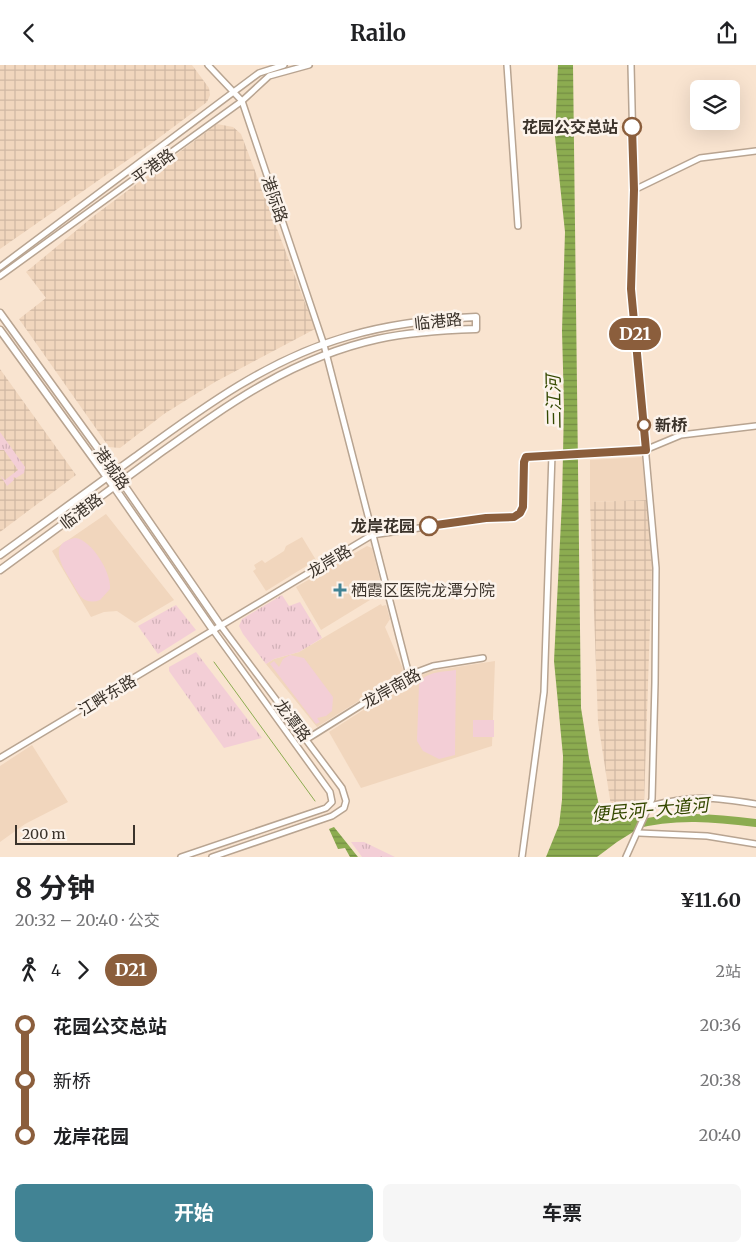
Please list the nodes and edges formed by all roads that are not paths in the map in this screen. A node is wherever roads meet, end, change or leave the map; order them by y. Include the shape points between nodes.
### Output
1 (208, 65) edge
2 (284, 65) edge
3 (309, 65) edge
4 (507, 65) edge
5 (631, 65) edge
6 (235, 93) junction
7 (242, 101) junction
8 (756, 151) edge
9 (634, 190) junction
10 (518, 226) dead end
11 (0, 267) edge
12 (0, 276) edge
13 (0, 313) edge
14 (0, 330) edge
15 (324, 345) junction
16 (325, 357) junction
17 (756, 426) edge
18 (646, 450) junction
19 (552, 454) junction
20 (115, 471) junction
21 (106, 478) junction
22 (121, 481) junction
23 (114, 487) junction
24 (372, 535) junction
25 (0, 555) edge
26 (0, 570) edge
27 (221, 626) junction
28 (213, 630) junction
29 (483, 658) dead end
30 (409, 675) junction
31 (307, 739) junction
32 (0, 759) edge
33 (756, 804) edge
34 (650, 808) junction
35 (639, 831) junction
36 (756, 843) edge
37 (181, 857) edge
38 (212, 857) edge
39 (522, 857) edge
40 (626, 857) edge

1 - 6 street, 港际路
2 - 6 street, 平港路 via 259,73
3 - 7 street, 平港路 via 269,76
4 - 10 street
5 - 9 street
6 - 7 street, 港际路
6 - 11 street, 平港路
7 - 12 street, 平港路
7 - 15 street, 港际路
8 - 9 street via 700,157
9 - 18 street via 631,289
13 - 20 main road, 港城路
14 - 21 main road, 港城路
15 - 16 street, 港际路
15 - 16 main road, 临港路 via 375,329 476,317 476,329 377,339
15 - 20 main road, 临港路 via 269,367 213,400
16 - 22 main road, 临港路 via 264,382
16 - 24 street, 港际路
17 - 18 street via 681,435
18 - 19 street
18 - 34 street via 656,569
19 - 24 street, 龙岸路 via 526,457 523,507 514,517 486,518
19 - 39 street via 544,692
20 - 21 main road, 临港路
20 - 22 main road, 港城路
21 - 23 main road, 港城路
21 - 25 main road, 临港路
22 - 23 main road, 临港路
22 - 27 main road, 港城路
23 - 26 main road, 临港路
23 - 28 main road, 港城路
24 - 27 street, 龙岸路
24 - 30 street, 港际路
27 - 28 street, 龙岸路
27 - 31 street, 龙潭路
28 - 32 street, 江畔东路
28 - 37 street, 龙潭路 via 330,792 332,802 326,808
29 - 30 street, 龙岸南路 via 433,666
30 - 31 street, 龙岸南路
31 - 38 street, 龙潭路 via 345,794 344,808 332,816
33 - 34 street via 699,797
34 - 35 street
35 - 36 street
35 - 40 street

